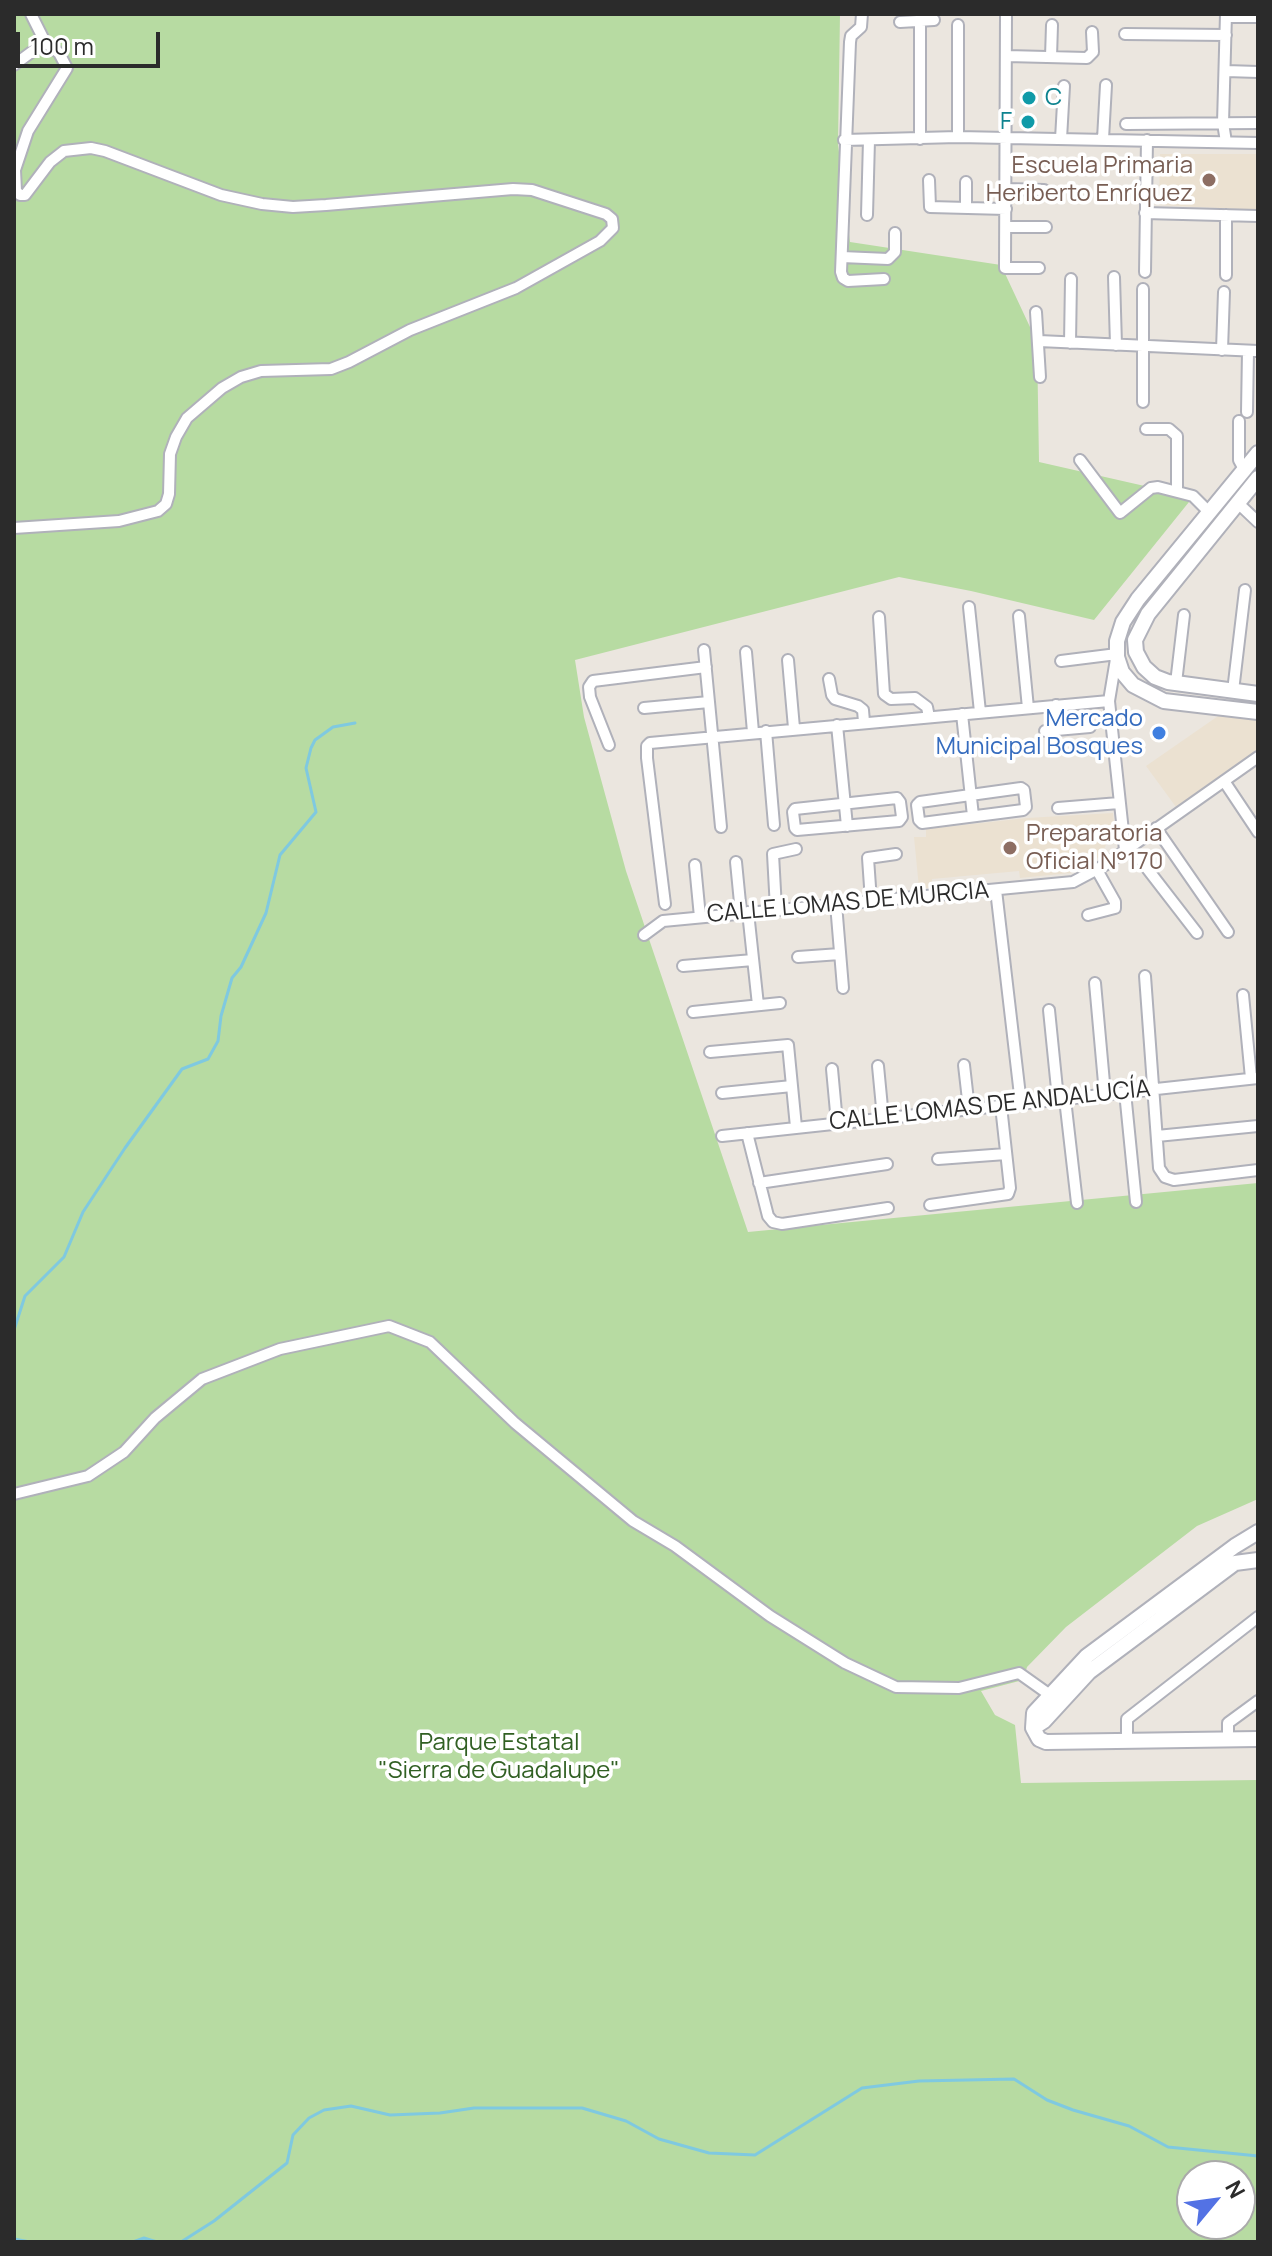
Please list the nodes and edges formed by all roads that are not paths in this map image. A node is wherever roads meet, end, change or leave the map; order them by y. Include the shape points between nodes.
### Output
1 (31, 14) edge
2 (862, 14) edge
3 (1006, 14) edge
4 (1226, 15) edge
5 (1258, 17) edge
6 (934, 20) dead end
7 (920, 21) junction
8 (900, 22) dead end
9 (958, 25) dead end
10 (1052, 25) dead end
11 (1092, 32) dead end
12 (1125, 34) dead end
13 (1226, 35) junction
14 (45, 42) junction
15 (1007, 56) junction
16 (1051, 57) junction
17 (14, 65) edge
18 (1226, 71) junction
19 (1258, 72) edge
20 (1106, 85) dead end
21 (1064, 86) dead end
22 (1223, 123) junction
23 (1258, 123) edge
24 (1126, 124) dead end
25 (958, 137) junction
26 (920, 139) junction
27 (1006, 139) junction
28 (1061, 139) junction
29 (1103, 139) junction
30 (844, 140) junction
31 (869, 140) junction
32 (1147, 140) junction
33 (1226, 142) junction
34 (1258, 143) edge
35 (929, 180) dead end
36 (966, 182) dead end
37 (1006, 189) junction
38 (1044, 190) dead end
39 (966, 208) junction
40 (1006, 209) junction
41 (1145, 213) junction
42 (867, 215) dead end
43 (1226, 215) junction
44 (1258, 216) edge
45 (1006, 227) junction
46 (1046, 227) dead end
47 (895, 233) dead end
48 (842, 257) junction
49 (1039, 268) dead end
50 (1145, 272) dead end
51 (1226, 275) dead end
52 (1114, 277) dead end
53 (884, 279) dead end
54 (1071, 279) dead end
55 (1143, 289) dead end
56 (1224, 292) dead end
57 (1036, 312) dead end
58 (1039, 341) junction
59 (1070, 343) junction
60 (1116, 345) junction
61 (1144, 346) junction
62 (1222, 350) junction
63 (1253, 351) edge
64 (1040, 377) dead end
65 (1143, 402) dead end
66 (1247, 412) dead end
67 (1239, 421) dead end
68 (1146, 429) dead end
69 (1258, 453) edge
70 (1080, 460) dead end
71 (1244, 469) junction
72 (1258, 478) edge
73 (1177, 491) junction
74 (1238, 503) junction
75 (1209, 512) junction
76 (1258, 522) edge
77 (14, 528) edge
78 (1192, 533) junction
79 (1205, 544) junction
80 (1245, 590) dead end
81 (969, 607) dead end
82 (1184, 615) dead end
83 (1019, 616) dead end
84 (879, 617) dead end
85 (704, 650) dead end
86 (746, 652) dead end
87 (1117, 656) junction
88 (788, 660) dead end
89 (1061, 661) dead end
90 (706, 667) junction
91 (829, 679) dead end
92 (1176, 683) junction
93 (1233, 691) junction
94 (1258, 694) edge
95 (1109, 701) junction
96 (709, 702) junction
97 (1056, 705) junction
98 (644, 708) dead end
99 (1028, 708) junction
100 (980, 712) junction
101 (1258, 712) edge
102 (962, 714) junction
103 (929, 717) junction
104 (864, 722) junction
105 (837, 725) junction
106 (1090, 727) dead end
107 (794, 728) junction
108 (1059, 729) junction
109 (766, 731) junction
110 (1045, 731) dead end
111 (753, 732) junction
112 (712, 736) junction
113 (609, 745) dead end
114 (1258, 757) edge
115 (1224, 781) junction
116 (971, 795) junction
117 (1119, 803) junction
118 (845, 804) junction
119 (1058, 808) dead end
120 (973, 816) junction
121 (774, 825) dead end
122 (847, 826) junction
123 (721, 827) dead end
124 (1156, 828) junction
125 (1258, 832) edge
126 (796, 849) dead end
127 (1125, 850) junction
128 (896, 854) dead end
129 (736, 862) dead end
130 (695, 865) dead end
131 (1097, 870) junction
132 (996, 890) junction
133 (871, 901) junction
134 (665, 904) dead end
135 (836, 904) junction
136 (776, 909) junction
137 (744, 912) junction
138 (1088, 915) dead end
139 (700, 917) junction
140 (1228, 932) dead end
141 (1197, 933) dead end
142 (644, 935) dead end
143 (840, 954) junction
144 (798, 957) dead end
145 (753, 960) junction
146 (683, 966) dead end
147 (1145, 976) dead end
148 (1095, 983) dead end
149 (843, 988) dead end
150 (1243, 995) dead end
151 (780, 1003) dead end
152 (758, 1005) junction
153 (1049, 1010) dead end
154 (693, 1012) dead end
155 (710, 1052) dead end
156 (964, 1065) dead end
157 (878, 1066) dead end
158 (832, 1069) dead end
159 (1255, 1078) edge
160 (792, 1086) junction
161 (1153, 1088) junction
162 (1125, 1092) junction
163 (722, 1093) dead end
164 (1105, 1094) junction
165 (1062, 1099) junction
166 (1021, 1104) junction
167 (1001, 1106) junction
168 (969, 1109) junction
169 (883, 1118) junction
170 (837, 1123) junction
171 (1258, 1126) edge
172 (796, 1127) junction
173 (747, 1133) junction
174 (722, 1136) dead end
175 (1157, 1136) junction
176 (1006, 1154) junction
177 (938, 1159) dead end
178 (887, 1164) dead end
179 (1258, 1170) edge
180 (759, 1183) junction
181 (1136, 1202) dead end
182 (1077, 1203) dead end
183 (930, 1205) dead end
184 (888, 1208) dead end
185 (14, 1494) edge
186 (1258, 1532) edge
187 (1258, 1543) edge
188 (1235, 1546) junction
189 (1258, 1560) edge
190 (1197, 1582) junction
191 (1258, 1617) edge
192 (1050, 1695) junction
193 (1258, 1701) edge
194 (1033, 1728) junction
195 (1228, 1739) junction
196 (1258, 1739) edge
197 (1127, 1740) junction

1 - 14 street
2 - 30 street via 861,27 850,42
3 - 15 street
4 - 5 street
4 - 13 street
6 - 7 street
7 - 8 street
7 - 26 street
9 - 25 street
10 - 16 street
11 - 16 street via 1092,56
12 - 13 street
13 - 18 street
14 - 17 street
14 - 77 street via 67,68 28,131 15,170 20,195 64,151 91,148 221,195 262,204 293,207 532,190 606,214 613,228 600,241 516,288 410,330 349,362 331,369 261,371 222,388 187,418 176,437 169,494 158,511 119,521
15 - 16 street
15 - 27 street
18 - 19 street
18 - 22 street
20 - 29 street
21 - 28 street
22 - 23 street
22 - 24 street
22 - 33 street
25 - 26 street
25 - 27 street
26 - 31 street
27 - 28 street
27 - 37 street
28 - 29 street
29 - 32 street
30 - 31 street
30 - 48 street
31 - 42 street
32 - 33 street
32 - 41 street
33 - 34 street
35 - 39 street via 930,207
36 - 39 street
37 - 38 street
37 - 40 street
39 - 40 street
40 - 45 street
41 - 43 street
41 - 50 street
43 - 44 street
43 - 51 street
45 - 46 street
45 - 49 street via 1005,268
47 - 48 street via 895,252 888,259
48 - 53 street via 843,278 848,281
52 - 60 street
54 - 59 street
55 - 61 street
56 - 62 street
57 - 58 street
58 - 59 street
58 - 64 street
59 - 60 street
60 - 61 street
61 - 62 street
61 - 65 street
62 - 63 street
63 - 66 street
67 - 71 street via 1239,460
68 - 73 street via 1169,429 1177,436
69 - 71 street
70 - 73 street via 1120,513 1151,488
71 - 75 street
72 - 74 street
73 - 75 street via 1198,498
74 - 76 street
74 - 79 street
75 - 78 street
78 - 79 street
78 - 87 street via 1123,622
79 - 92 street via 1148,614 1135,640 1144,667 1155,677
80 - 93 street
81 - 100 street
82 - 92 street
83 - 99 street
84 - 103 street via 884,694 891,699 915,698 927,707
85 - 90 street
86 - 111 street
87 - 89 street
87 - 95 street
87 - 101 street via 1133,685 1164,701
88 - 107 street
90 - 96 street
90 - 113 street via 593,681 590,697
91 - 104 street via 835,699 863,710
92 - 93 street
93 - 94 street
95 - 97 street
95 - 117 street
96 - 98 street
96 - 112 street
97 - 99 street
97 - 108 street
99 - 100 street
100 - 102 street
102 - 103 street
102 - 116 street
103 - 104 street
104 - 105 street
105 - 107 street
105 - 118 street
106 - 108 street
107 - 109 street
108 - 110 street
109 - 111 street
109 - 121 street
111 - 112 street
112 - 123 street
112 - 134 street via 648,744
114 - 115 street, CALLE LOMAS DE MURCIA
115 - 124 street, CALLE LOMAS DE MURCIA
115 - 125 street
116 - 120 street
116 - 120 street via 1021,788 1025,799 1023,810
116 - 120 street via 917,805 922,823
117 - 119 street
117 - 127 street
118 - 122 street
118 - 122 street via 793,812 795,830
118 - 122 street via 897,798 902,817
124 - 127 street, CALLE LOMAS DE MURCIA
124 - 140 street
126 - 136 street via 773,854
127 - 131 street, CALLE LOMAS DE MURCIA
127 - 141 street via 1139,858
128 - 133 street via 868,858
129 - 137 street
130 - 139 street
131 - 132 street, CALLE LOMAS DE MURCIA via 1073,882
131 - 138 street via 1115,908
132 - 133 street, CALLE LOMAS DE MURCIA
132 - 166 street
133 - 135 street, CALLE LOMAS DE MURCIA
135 - 136 street, CALLE LOMAS DE MURCIA
135 - 143 street
136 - 137 street, CALLE LOMAS DE MURCIA
137 - 139 street, CALLE LOMAS DE MURCIA
137 - 145 street
139 - 142 street, CALLE LOMAS DE MURCIA via 663,921
143 - 144 street
143 - 149 street
145 - 146 street
145 - 152 street
147 - 161 street
148 - 164 street
150 - 159 street
151 - 152 street
152 - 154 street
153 - 165 street
155 - 160 street via 785,1043
156 - 168 street
157 - 169 street
158 - 170 street
159 - 161 street, CALLE LOMAS DE ANDALUCÍA
160 - 163 street
160 - 172 street
161 - 162 street, CALLE LOMAS DE ANDALUCÍA
161 - 175 street
162 - 164 street, CALLE LOMAS DE ANDALUCÍA
162 - 181 street
164 - 165 street, CALLE LOMAS DE ANDALUCÍA
165 - 166 street, CALLE LOMAS DE ANDALUCÍA
165 - 182 street
166 - 167 street, CALLE LOMAS DE ANDALUCÍA
167 - 168 street, CALLE LOMAS DE ANDALUCÍA
167 - 176 street
168 - 169 street, CALLE LOMAS DE ANDALUCÍA
169 - 170 street, CALLE LOMAS DE ANDALUCÍA
170 - 172 street, CALLE LOMAS DE ANDALUCÍA
171 - 175 street
172 - 173 street, CALLE LOMAS DE ANDALUCÍA
173 - 174 street, CALLE LOMAS DE ANDALUCÍA
173 - 180 street
175 - 179 street via 1159,1168 1165,1177
176 - 177 street
176 - 183 street via 1010,1188 1005,1196
178 - 180 street
180 - 184 street via 768,1216 782,1224
185 - 192 street via 88,1476 124,1452 202,1379 280,1349 389,1326 430,1342 515,1423 633,1521 845,1663 896,1687 959,1688 1019,1673
186 - 188 street
187 - 188 street
188 - 190 street
189 - 190 street via 1235,1563
190 - 192 street via 1087,1656
190 - 194 street via 1089,1672
191 - 197 street via 1127,1719
192 - 194 street via 1034,1713
193 - 195 street via 1228,1723
194 - 197 street via 1046,1742
195 - 196 street
195 - 197 street

